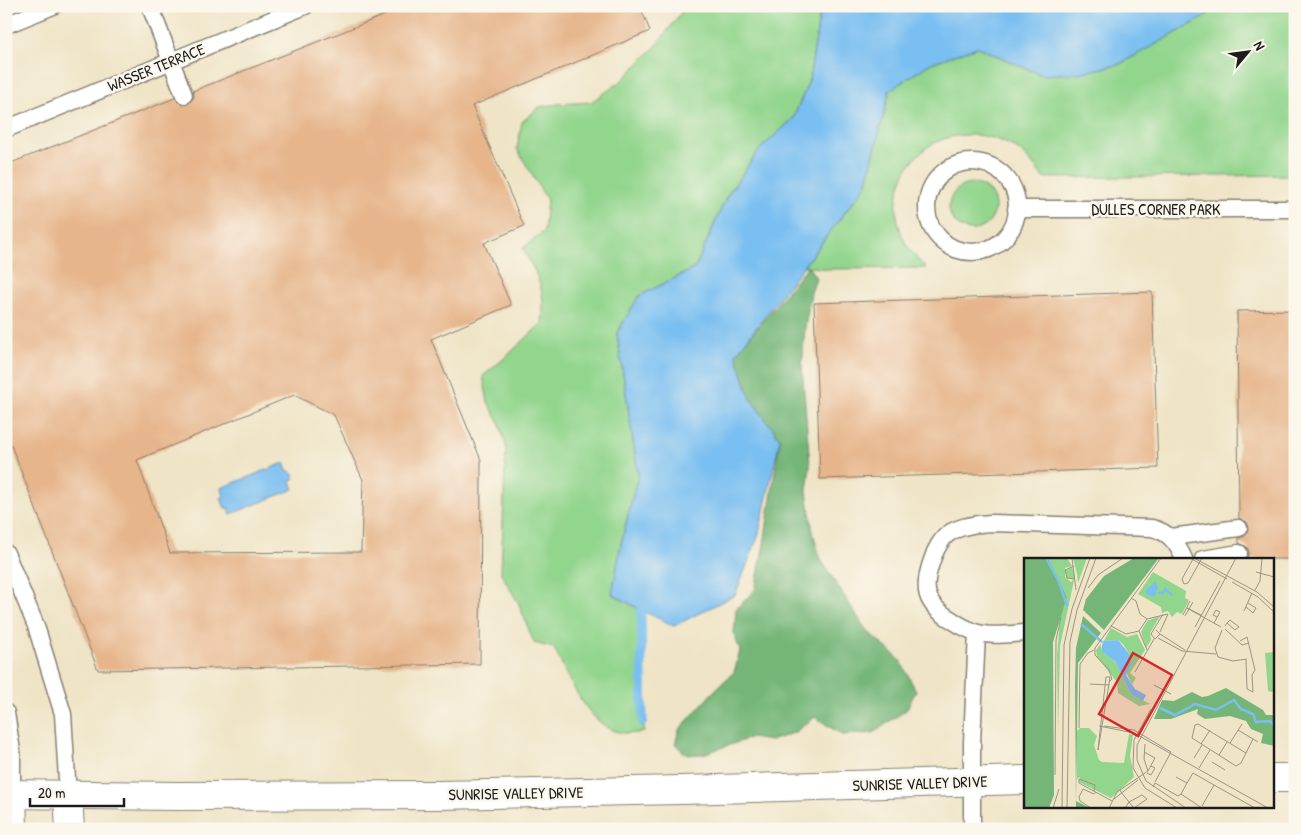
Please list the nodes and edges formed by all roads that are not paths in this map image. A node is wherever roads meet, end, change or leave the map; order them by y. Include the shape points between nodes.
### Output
1 (53, 6) edge
2 (150, 6) edge
3 (306, 6) edge
4 (6, 25) edge
5 (171, 61) junction
6 (184, 95) dead end
7 (6, 129) edge
8 (1016, 209) junction
9 (1295, 209) edge
10 (1239, 528) dead end
11 (1171, 537) junction
12 (6, 553) edge
13 (1239, 553) dead end
14 (1183, 558) edge
15 (1209, 558) edge
16 (977, 633) junction
17 (1024, 634) edge
18 (6, 713) edge
19 (1274, 778) edge
20 (1295, 778) edge
21 (1024, 780) edge
22 (973, 781) junction
23 (9, 794) edge
24 (68, 796) junction
25 (13, 829) edge
26 (70, 829) edge
27 (972, 829) edge

1 - 4 lane
2 - 5 lane
3 - 5 lane, WASSER TERRACE
5 - 6 lane
5 - 7 lane, WASSER TERRACE
8 - 8 lane via 1011,185 999,170 978,162 960,163 948,169 931,188 927,204 930,222 937,235 963,251 980,252 997,245 1009,232 1016,219
8 - 9 lane, DULLES CORNER PARK
10 - 11 lane
11 - 14 lane
11 - 16 lane via 1152,528 992,523 949,533 935,551 927,575 927,595 940,613
12 - 24 lane via 36,626 63,714
13 - 15 lane
16 - 17 lane
16 - 22 lane
18 - 23 lane via 12,750
19 - 20 main road
21 - 22 main road, SUNRISE VALLEY DRIVE
22 - 24 main road, SUNRISE VALLEY DRIVE via 449,795
22 - 27 lane
23 - 24 main road, SUNRISE VALLEY DRIVE
23 - 25 main road
24 - 26 main road

